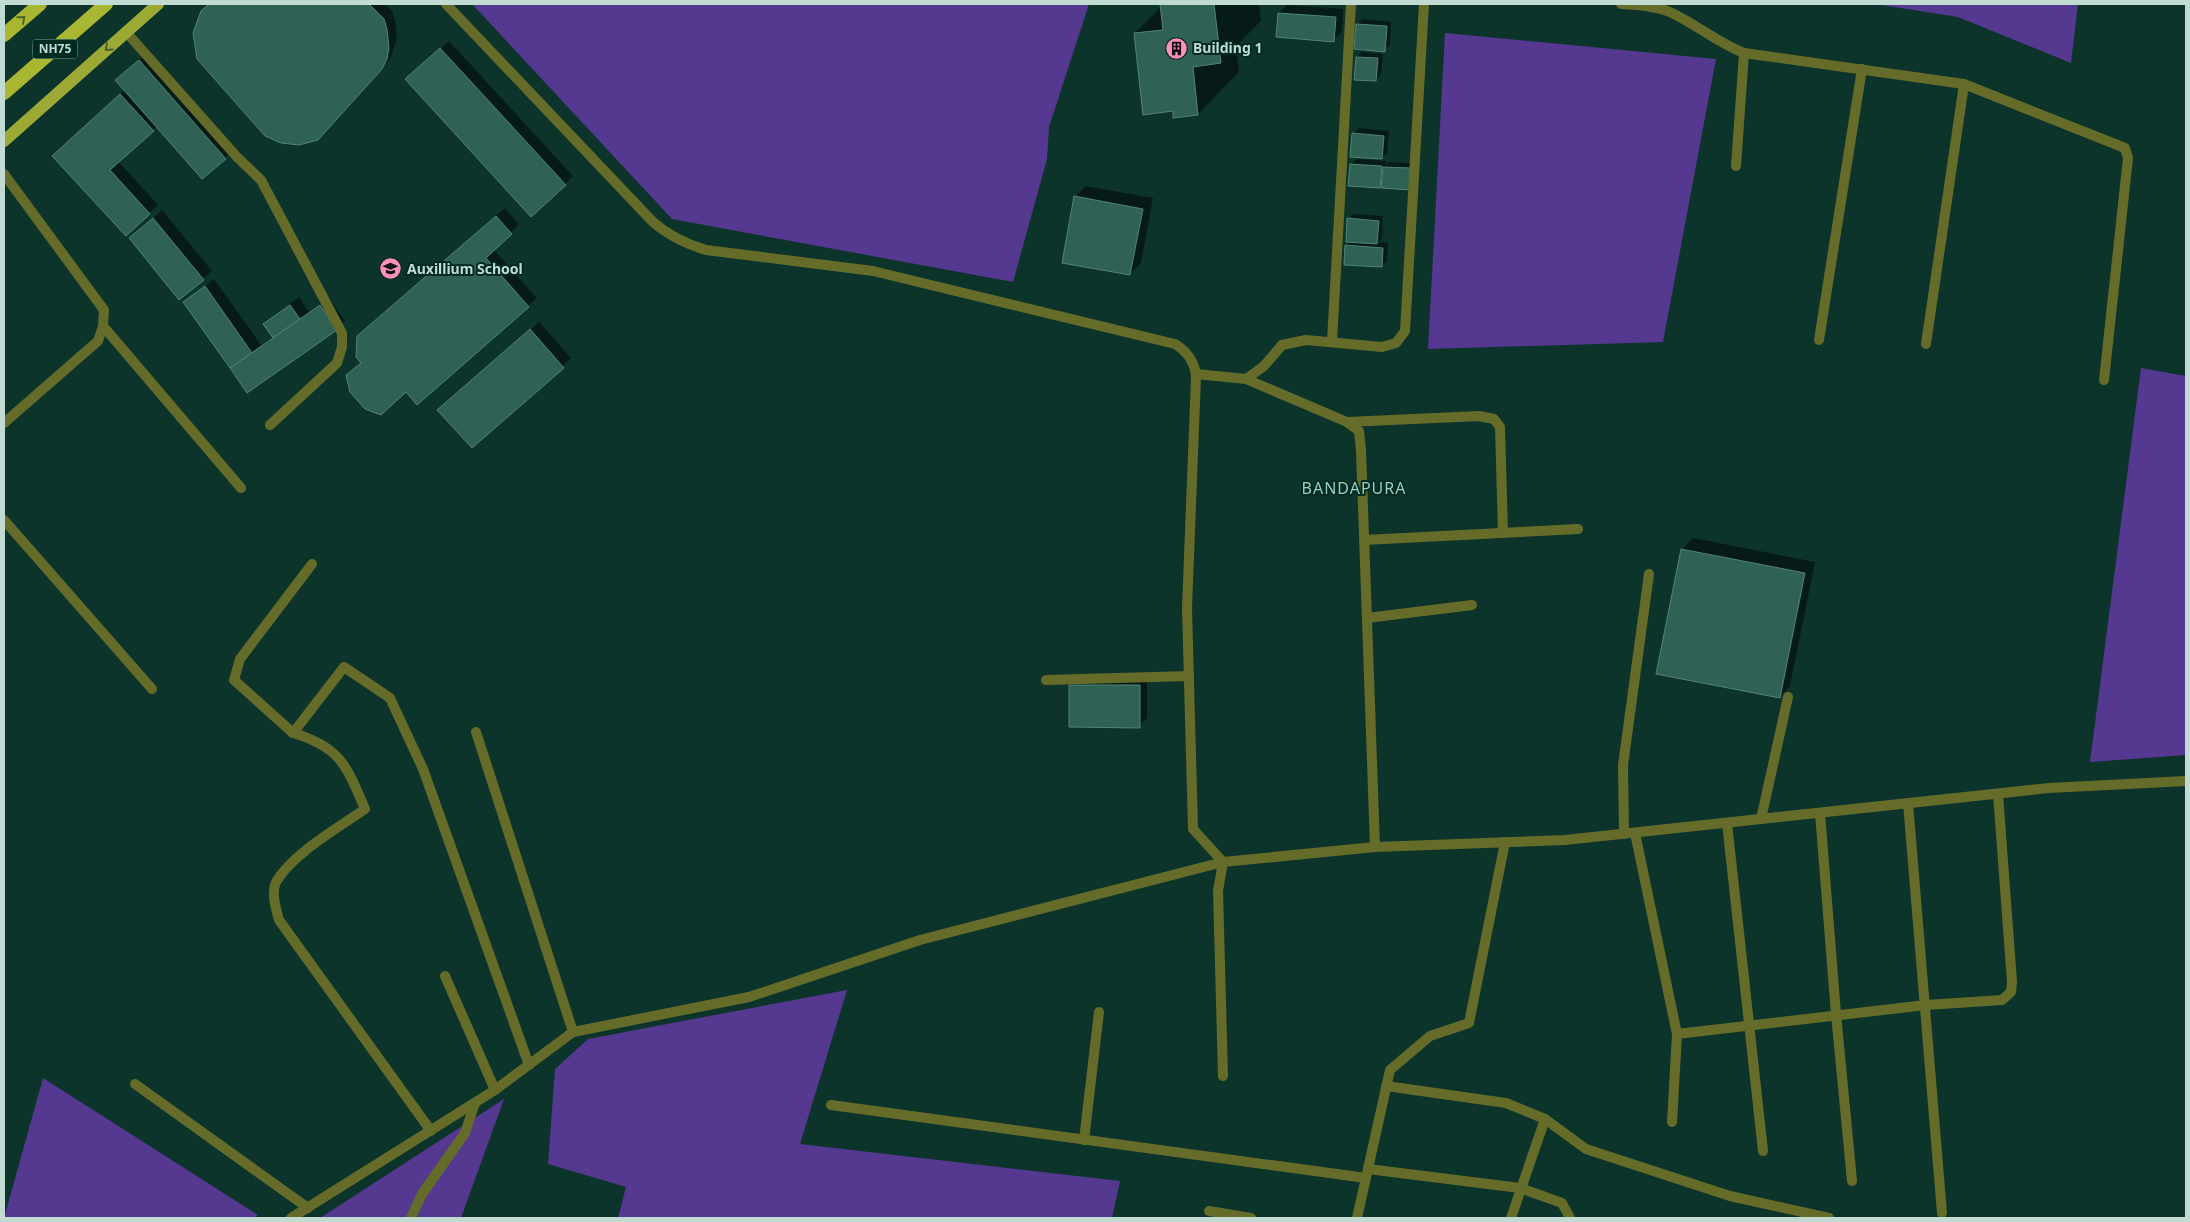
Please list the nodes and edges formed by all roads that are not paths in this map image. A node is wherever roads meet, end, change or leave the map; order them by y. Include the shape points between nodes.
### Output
1 (40, 4) edge
2 (106, 4) edge
3 (158, 4) edge
4 (446, 4) edge
5 (1351, 4) edge
6 (1424, 4) edge
7 (1621, 4) edge
8 (1658, 6) edge
9 (126, 32) junction
10 (4, 35) edge
11 (1744, 53) junction
12 (1862, 69) junction
13 (1964, 84) junction
14 (4, 93) edge
15 (4, 141) edge
16 (1736, 166) dead end
17 (4, 174) edge
18 (103, 326) junction
19 (1819, 340) dead end
20 (1332, 341) junction
21 (1926, 344) dead end
22 (1196, 374) junction
23 (1246, 379) junction
24 (2104, 380) dead end
25 (1347, 422) junction
26 (4, 423) edge
27 (270, 425) dead end
28 (241, 488) dead end
29 (4, 520) edge
30 (1578, 529) dead end
31 (1503, 532) junction
32 (1364, 540) junction
33 (312, 564) dead end
34 (1649, 574) dead end
35 (1472, 605) dead end
36 (1367, 618) junction
37 (1189, 676) junction
38 (1046, 680) dead end
39 (152, 689) dead end
40 (1788, 697) dead end
41 (476, 732) dead end
42 (293, 733) junction
43 (2186, 781) edge
44 (1998, 794) junction
45 (1908, 803) junction
46 (1820, 813) junction
47 (1761, 819) junction
48 (1727, 823) junction
49 (1635, 833) junction
50 (1624, 834) junction
51 (1505, 842) junction
52 (1375, 847) junction
53 (1223, 862) junction
54 (445, 976) dead end
55 (1926, 1005) junction
56 (1099, 1012) dead end
57 (1836, 1014) junction
58 (1749, 1025) junction
59 (573, 1032) junction
60 (1678, 1034) junction
61 (529, 1065) junction
62 (1223, 1076) dead end
63 (135, 1084) dead end
64 (1386, 1086) junction
65 (496, 1090) junction
66 (475, 1103) junction
67 (831, 1105) dead end
68 (1545, 1119) junction
69 (1672, 1122) dead end
70 (430, 1131) junction
71 (1084, 1140) junction
72 (1763, 1151) dead end
73 (1367, 1174) junction
74 (1852, 1181) dead end
75 (1520, 1188) junction
76 (308, 1208) junction
77 (1209, 1211) dead end
78 (1942, 1213) dead end
79 (291, 1218) edge
80 (411, 1218) edge
81 (1251, 1218) edge
82 (1357, 1218) edge
83 (1511, 1218) edge
84 (1570, 1218) edge
85 (1829, 1218) edge

10 -> 1 highway
2 - 14 highway, NH75
3 - 9 main road
4 - 22 street via 653,222 690,245 706,250 873,271 1175,344 1188,354
5 - 20 street
6 - 20 street via 1404,331 1396,343 1382,347
7 - 8 street
8 - 11 street
9 -> 15 main road
9 - 27 street via 261,180 342,332 337,363
11 - 12 street
11 - 16 street
12 - 13 street
12 - 19 street
13 - 21 street
13 - 24 street via 2125,148 2128,158
17 - 18 street via 104,310
18 - 26 street via 98,341
18 - 28 street
20 - 23 street via 1306,340 1282,345 1264,366
22 - 23 street
22 - 37 street via 1187,608
23 - 25 street
25 - 31 street via 1479,416 1494,419 1500,427
25 - 32 street via 1358,431
29 - 39 street
30 - 31 street
31 - 32 street
32 - 36 street
33 - 42 street via 240,659 234,680
34 - 50 street via 1623,765
35 - 36 street
36 - 52 street
37 - 38 street
37 - 53 street via 1193,829
40 - 47 street
41 - 59 street
42 - 61 street via 344,667 390,698 423,769
42 - 70 street via 311,738 337,754 365,809 294,860 276,883 274,901 279,920
43 - 44 street
44 - 45 street
44 - 55 street via 2011,992 2002,1000
45 - 46 street
45 - 55 street
46 - 47 street
46 - 57 street
47 - 48 street
48 - 49 street
48 - 58 street
49 - 50 street
49 - 60 street
50 - 51 street
51 - 52 street
51 - 64 street via 1469,1023 1430,1036 1390,1070
52 - 53 street
53 - 59 street via 920,940 749,997
53 - 62 street via 1218,891
54 - 65 street
55 - 57 street
55 - 78 street
56 - 71 street
57 - 58 street
57 - 74 street
58 - 60 street
58 - 72 street
59 - 61 street
60 - 69 street
61 - 65 street
63 - 76 street
64 - 68 street via 1506,1104
64 - 73 street
65 - 66 street
66 - 70 street
66 - 80 street via 465,1133 422,1194
67 - 71 street
68 - 75 street
68 - 85 street via 1586,1149 1730,1196
70 - 76 street
71 - 73 street
73 - 75 street
73 - 82 street
75 - 83 street
75 - 84 street via 1562,1203
76 - 79 street
77 - 81 street

